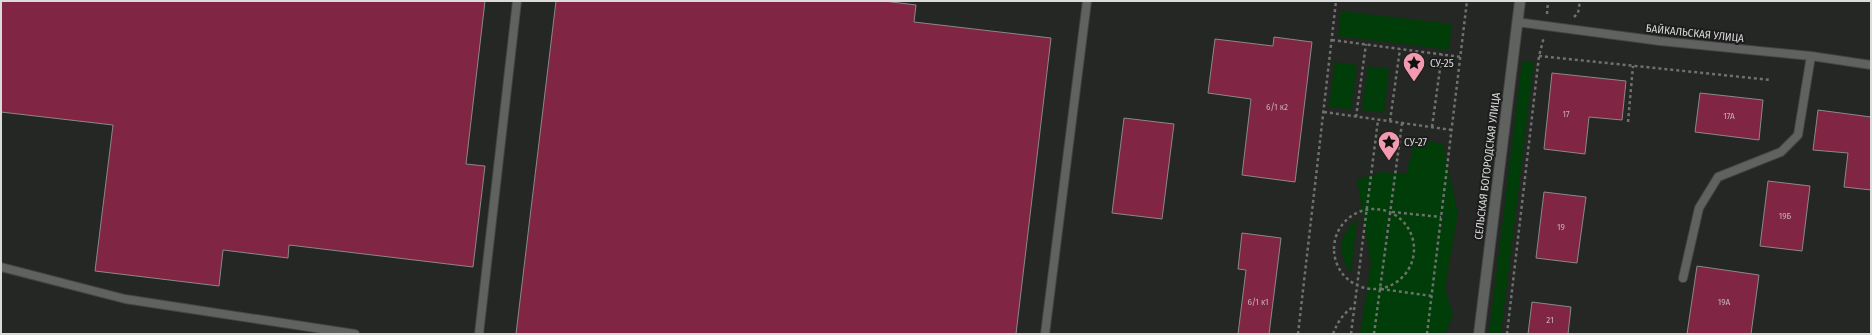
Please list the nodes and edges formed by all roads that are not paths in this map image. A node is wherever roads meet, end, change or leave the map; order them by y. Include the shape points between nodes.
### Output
1 (517, 1) edge
2 (1086, 1) edge
3 (1520, 1) edge
4 (1517, 22) junction
5 (1811, 56) junction
6 (1871, 65) edge
7 (1, 267) edge
8 (1683, 278) dead end
9 (355, 334) edge
10 (479, 334) edge
11 (1045, 334) edge
12 (1479, 334) edge

1 - 10 lane
2 - 11 lane
3 - 4 main road, СЕЛЬСКАЯ БОГОРОДСКАЯ УЛИЦА
4 - 5 lane, БАЙКАЛЬСКАЯ УЛИЦА via 1660,41
4 - 12 main road, СЕЛЬСКАЯ БОГОРОДСКАЯ УЛИЦА
5 - 6 lane, БАЙКАЛЬСКАЯ УЛИЦА
5 - 8 lane via 1798,135 1781,152 1718,177 1699,208
7 - 9 lane via 124,299

